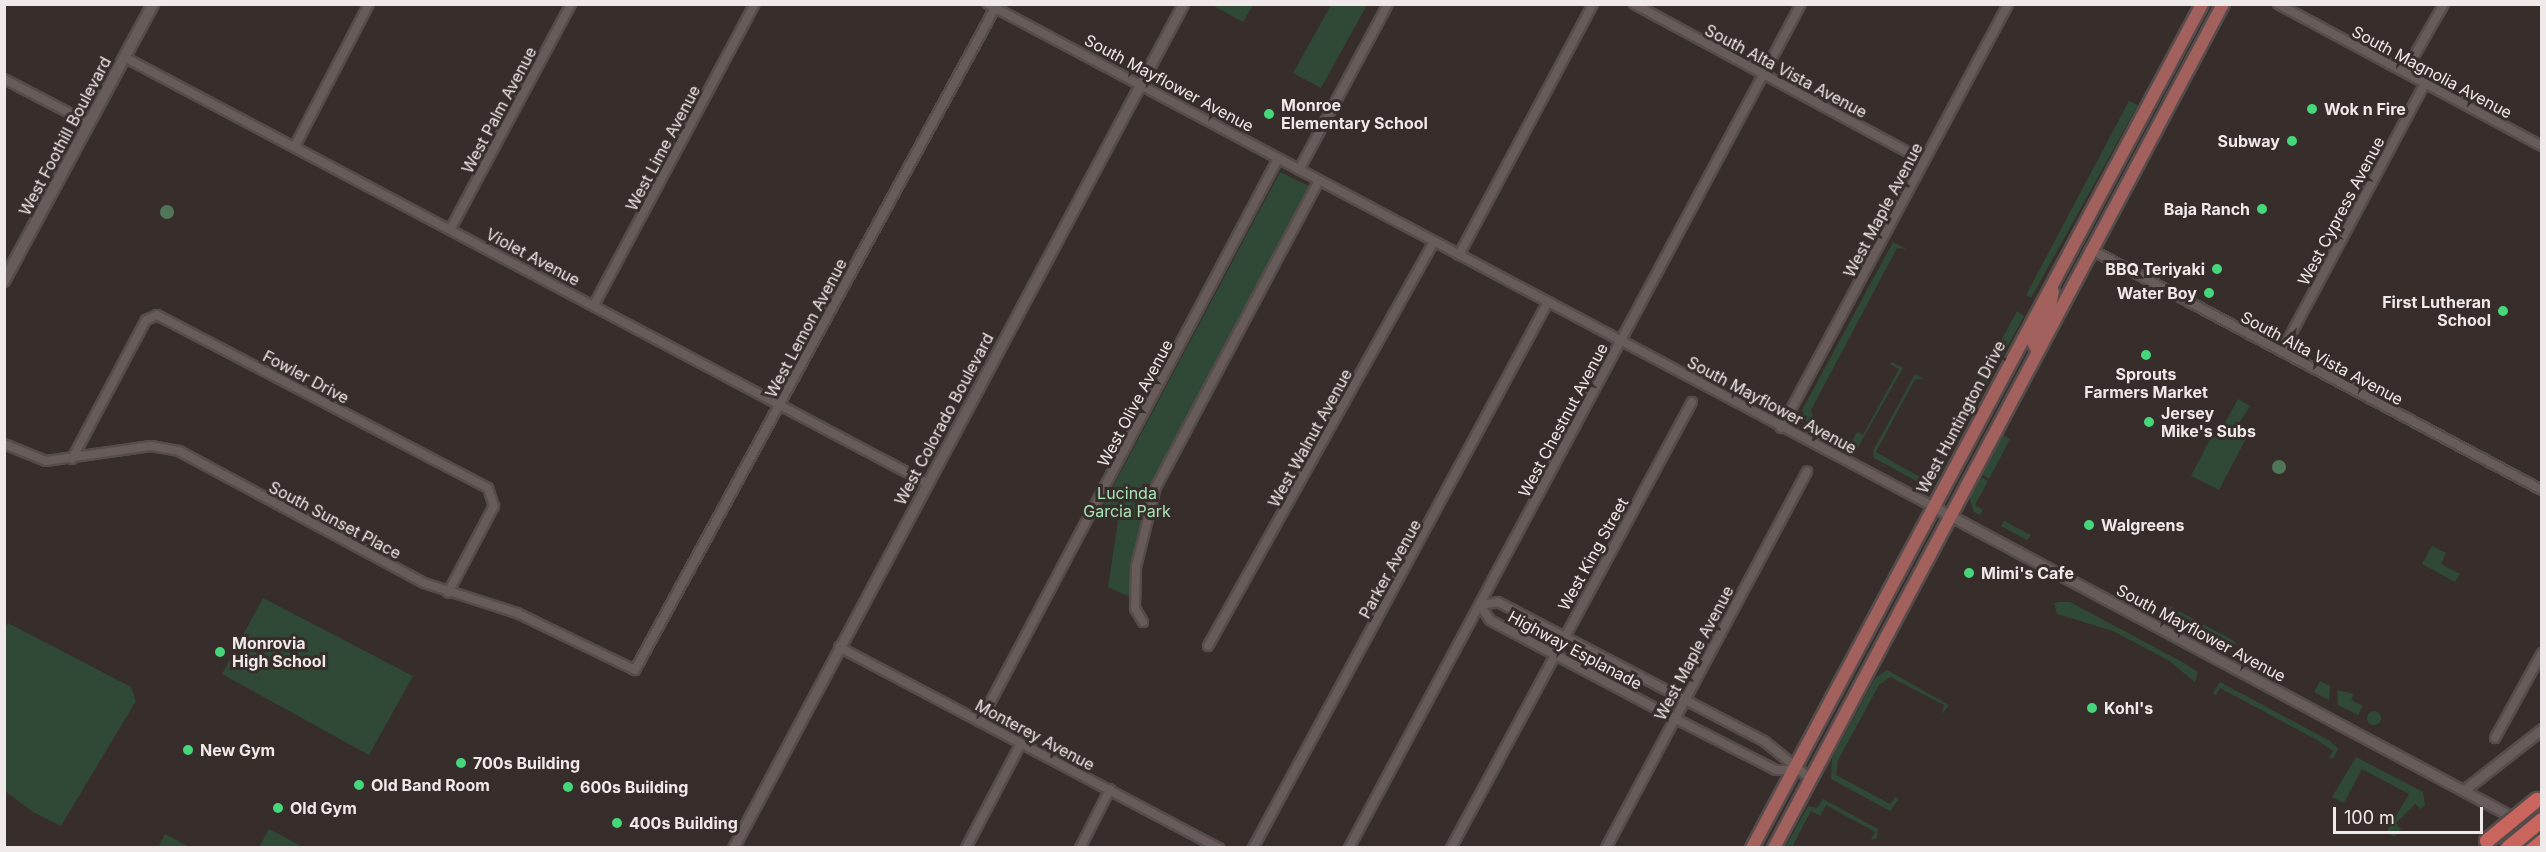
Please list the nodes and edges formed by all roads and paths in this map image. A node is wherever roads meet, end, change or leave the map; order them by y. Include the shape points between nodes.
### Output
1 (153, 4) edge
2 (369, 4) edge
3 (571, 4) edge
4 (755, 4) edge
5 (1183, 4) edge
6 (1388, 4) edge
7 (1593, 4) edge
8 (1634, 4) edge
9 (1801, 4) edge
10 (2008, 4) edge
11 (2202, 4) edge
12 (2223, 4) edge
13 (2278, 4) edge
14 (2444, 4) edge
15 (992, 6) edge
16 (124, 57) junction
17 (2405, 72) junction
18 (1764, 74) junction
19 (4, 79) edge
20 (2425, 83) junction
21 (1139, 86) junction
22 (89, 123) junction
23 (295, 146) junction
24 (2541, 146) edge
25 (1278, 159) junction
26 (1924, 161) junction
27 (1299, 170) junction
28 (1319, 181) junction
29 (2105, 185) junction
30 (451, 228) junction
31 (1434, 242) junction
32 (2090, 249) junction
33 (1459, 255) junction
34 (4, 281) edge
35 (2052, 284) junction
36 (1548, 302) junction
37 (594, 305) junction
38 (1620, 342) junction
39 (2037, 350) junction
40 (2282, 351) junction
41 (1692, 402) dead end
42 (780, 404) junction
43 (1781, 428) junction
44 (4, 444) edge
45 (72, 459) junction
46 (1807, 471) dead end
47 (927, 483) junction
48 (2541, 490) edge
49 (1932, 506) junction
50 (1949, 516) junction
51 (448, 592) junction
52 (1480, 605) junction
53 (1143, 622) dead end
54 (1563, 636) junction
55 (1208, 646) dead end
56 (839, 647) junction
57 (2541, 653) edge
58 (1554, 654) junction
59 (643, 662) joint
60 (1684, 700) junction
61 (1674, 718) junction
62 (980, 722) junction
63 (2541, 729) edge
64 (2495, 738) dead end
65 (1020, 745) junction
66 (1795, 770) junction
67 (1812, 779) junction
68 (1110, 789) junction
69 (2464, 790) junction
70 (2539, 797) edge
71 (2541, 820) edge
72 (2541, 834) edge
73 (2483, 844) edge
74 (1214, 847) edge
75 (733, 848) edge
76 (966, 848) edge
77 (1080, 848) edge
78 (1253, 848) edge
79 (1349, 848) edge
80 (1451, 848) edge
81 (1606, 848) edge
82 (1752, 848) edge
83 (1774, 848) edge
84 (2508, 848) edge
85 (2527, 848) edge

1 - 16 main road, West Foothill Boulevard
2 - 23 street
3 - 30 street, West Palm Avenue
4 - 37 street, West Lime Avenue
5 - 21 street, West Colorado Boulevard
6 - 27 street
7 - 33 street
8 - 18 street, South Alta Vista Avenue
9 - 18 street, West Chestnut Avenue
10 - 26 street, West Maple Avenue
11 - 29 main road, West Huntington Drive
12 - 32 main road
13 - 17 street, South Magnolia Avenue
14 - 17 street
15 - 21 street, South Mayflower Avenue
15 - 42 street, West Lemon Avenue
16 - 22 main road, West Foothill Boulevard
16 - 23 street, Violet Avenue
17 - 20 street, South Magnolia Avenue
18 - 26 street, South Alta Vista Avenue
18 - 38 street, West Chestnut Avenue
19 - 22 street
20 - 24 street, South Magnolia Avenue
20 - 40 street, West Cypress Avenue
21 - 25 street, South Mayflower Avenue
21 - 47 street, West Colorado Boulevard
22 - 34 main road, West Foothill Boulevard
23 - 30 street, Violet Avenue
25 - 27 street, South Mayflower Avenue
25 - 62 street, West Olive Avenue
26 - 43 street, West Maple Avenue
27 - 28 street, South Mayflower Avenue
28 - 31 street, South Mayflower Avenue
28 - 53 street via 1155,487 1135,576 1135,608
29 - 32 main road via 2104,202 2086,235
29 - 35 main road, West Huntington Drive
30 - 37 street, Violet Avenue
31 - 33 street, South Mayflower Avenue
31 - 55 street, West Walnut Avenue
32 - 39 main road
32 - 40 street, South Alta Vista Avenue
33 - 36 street, South Mayflower Avenue
35 - 39 main road via 2050,306 2032,340
35 - 49 main road, West Huntington Drive
36 - 38 street, South Mayflower Avenue
36 - 78 street, Parker Avenue
37 - 42 street, Violet Avenue
38 - 43 street, South Mayflower Avenue
38 - 52 street, West Chestnut Avenue
39 - 50 main road
40 - 48 street, South Alta Vista Avenue
41 - 54 street, West King Street
42 - 47 street, Violet Avenue
42 - 59 street, West Lemon Avenue
43 - 49 street, South Mayflower Avenue
44 - 45 street, South Sunset Place via 46,461
45 - 51 street, South Sunset Place via 151,446 179,452
45 - 51 street, Fowler Drive via 146,320 157,315 488,488 494,506
46 - 60 street, West Maple Avenue
47 - 56 street, West Colorado Boulevard
49 - 50 street, South Mayflower Avenue
49 - 66 main road, West Huntington Drive
50 - 67 main road
50 - 69 street, South Mayflower Avenue
51 - 59 street, South Sunset Place via 517,613 628,669 635,670
52 - 54 street, Highway Esplanade via 1498,602
52 - 58 street, Highway Esplanade via 1490,620
52 - 79 street, West Chestnut Avenue
54 - 58 street, West King Street
54 - 60 street, Highway Esplanade
56 - 62 street, Monterey Avenue
56 - 75 street, West Colorado Boulevard
57 - 64 street
58 - 61 street, Highway Esplanade
58 - 80 street, West King Street
60 - 61 street, West Maple Avenue
60 - 66 street, Highway Esplanade via 1764,741 1786,756
61 - 66 street, Highway Esplanade via 1776,770
61 - 81 street, West Maple Avenue
62 - 65 street, Monterey Avenue
63 - 69 street
65 - 68 street, Monterey Avenue
65 - 76 street
66 - 67 street, Highway Esplanade
66 - 82 main road, West Huntington Drive
67 - 83 main road
68 - 74 street, Monterey Avenue
68 - 77 street
69 - 72 street, South Mayflower Avenue
70 - 73 highway, bridge
71 - 84 highway, bridge
72 - 85 highway

